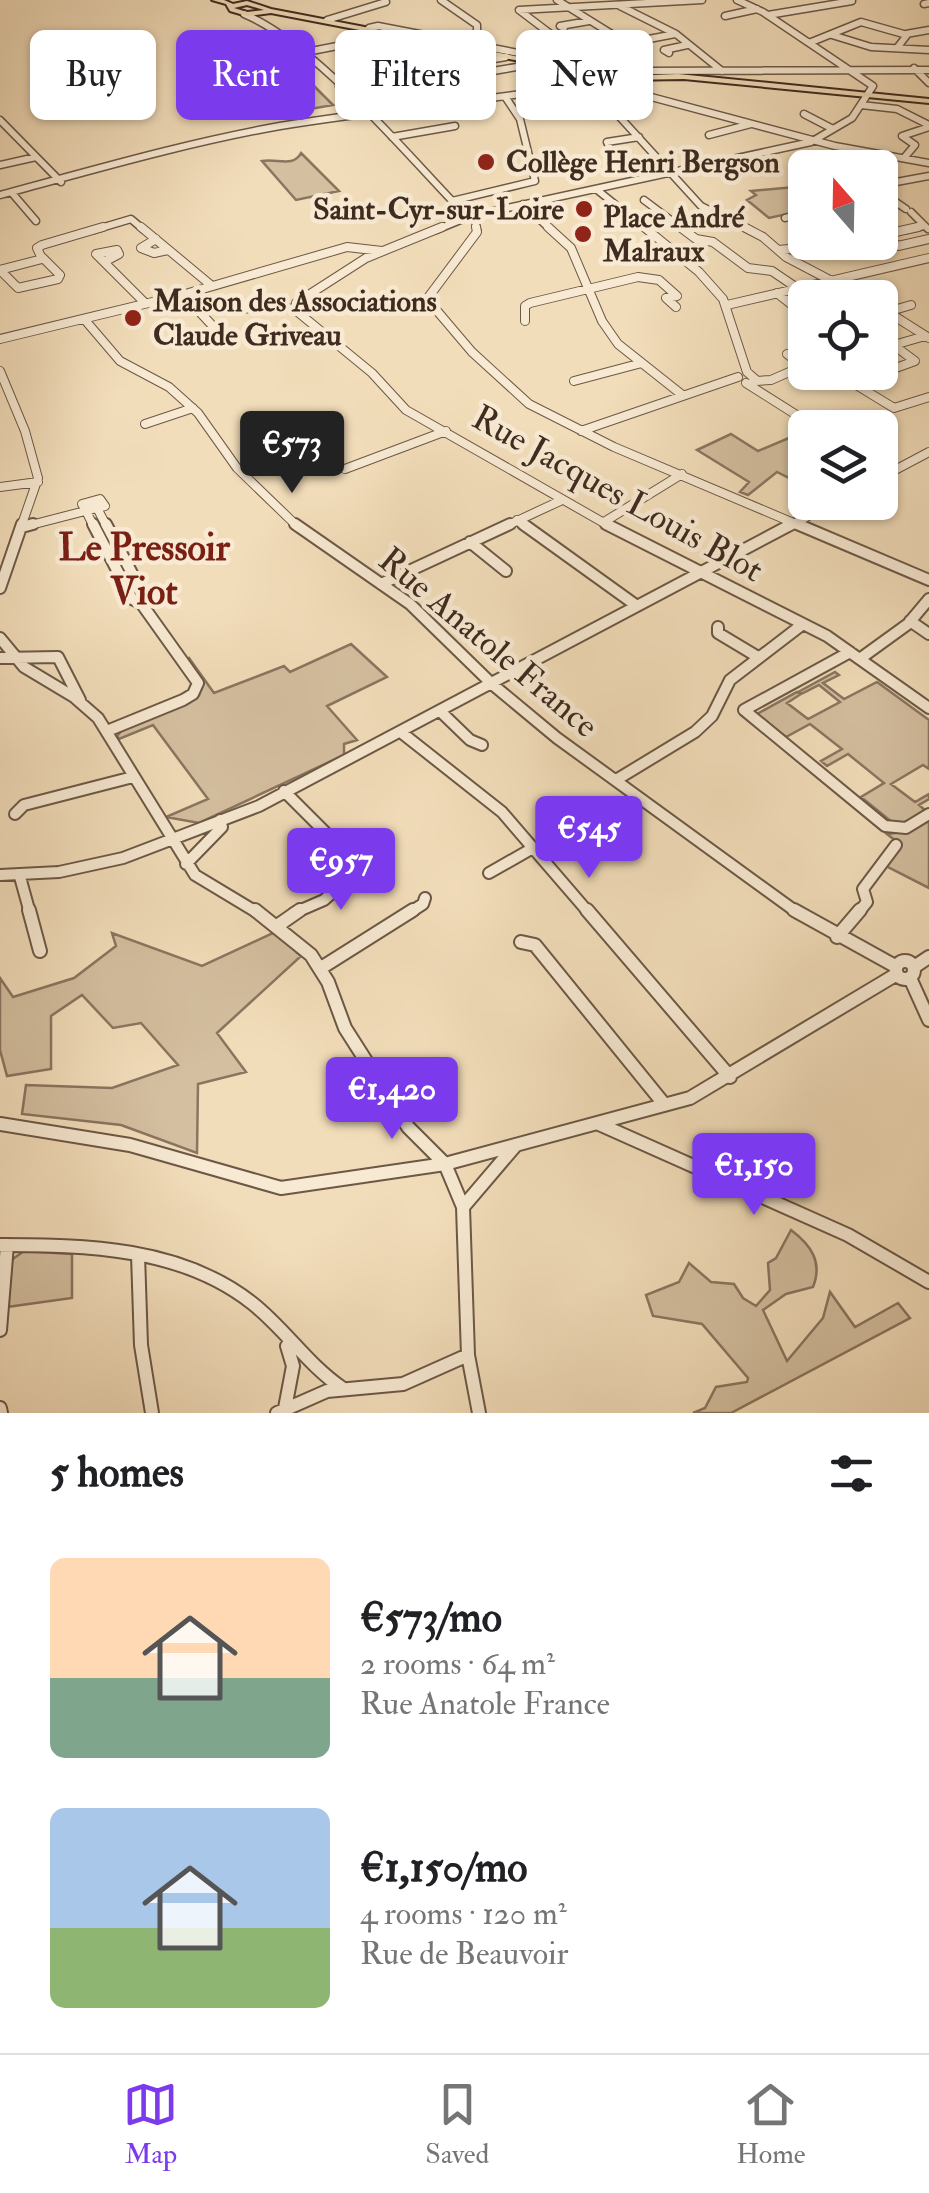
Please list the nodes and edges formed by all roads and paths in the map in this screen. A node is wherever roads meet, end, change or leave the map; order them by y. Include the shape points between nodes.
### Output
1 (215, 0) edge
2 (441, 0) edge
3 (524, 0) edge
4 (557, 0) edge
5 (611, 0) edge
6 (702, 0) edge
7 (764, 0) edge
8 (852, 1) edge
9 (386, 2) edge
10 (666, 2) edge
11 (739, 2) edge
12 (233, 3) edge
13 (619, 6) junction
14 (536, 8) junction
15 (568, 8) junction
16 (257, 9) edge
17 (758, 9) junction
18 (637, 15) junction
19 (725, 16) dead end
20 (767, 16) junction
21 (328, 20) junction
22 (589, 21) junction
23 (564, 28) dead end
24 (274, 30) edge
25 (368, 30) edge
26 (381, 30) edge
27 (478, 30) edge
28 (545, 30) edge
29 (605, 30) edge
30 (929, 30) edge
31 (676, 34) junction
32 (906, 34) junction
33 (832, 35) junction
34 (653, 38) edge
35 (496, 43) edge
36 (499, 43) dead end
37 (809, 43) junction
38 (688, 44) junction
39 (897, 48) junction
40 (929, 50) edge
41 (496, 53) edge
42 (669, 53) dead end
43 (506, 56) junction
44 (516, 57) edge
45 (496, 58) edge
46 (315, 67) edge
47 (914, 68) junction
48 (848, 70) junction
49 (929, 70) edge
50 (653, 72) edge
51 (653, 75) edge
52 (722, 76) junction
53 (335, 83) edge
54 (929, 83) edge
55 (867, 95) junction
56 (516, 97) edge
57 (653, 97) edge
58 (506, 98) junction
59 (496, 99) edge
60 (929, 100) edge
61 (861, 105) junction
62 (804, 114) dead end
63 (335, 119) edge
64 (376, 120) edge
65 (627, 120) edge
66 (0, 121) edge
67 (756, 124) junction
68 (455, 126) dead end
69 (929, 126) edge
70 (834, 129) junction
71 (708, 135) dead end
72 (392, 137) junction
73 (638, 137) junction
74 (815, 140) junction
75 (36, 157) junction
76 (904, 158) junction
77 (617, 163) dead end
78 (929, 164) edge
79 (0, 165) edge
80 (919, 168) dead end
81 (672, 173) junction
82 (929, 176) edge
83 (61, 182) junction
84 (898, 187) edge
85 (596, 189) junction
86 (12, 193) junction
87 (0, 196) edge
88 (644, 200) dead end
89 (452, 201) junction
90 (898, 203) edge
91 (523, 204) junction
92 (464, 216) junction
93 (477, 217) junction
94 (788, 217) edge
95 (784, 218) dead end
96 (36, 221) dead end
97 (926, 228) edge
98 (693, 236) junction
99 (156, 239) junction
100 (929, 239) edge
101 (666, 242) dead end
102 (788, 249) edge
103 (168, 250) junction
104 (778, 250) junction
105 (382, 251) junction
106 (44, 258) junction
107 (929, 258) edge
108 (104, 262) dead end
109 (0, 270) edge
110 (834, 279) junction
111 (830, 280) edge
112 (788, 282) edge
113 (212, 286) junction
114 (590, 288) junction
115 (788, 290) edge
116 (776, 293) junction
117 (172, 298) junction
118 (427, 298) junction
119 (788, 302) edge
120 (144, 303) junction
121 (199, 304) junction
122 (727, 305) junction
123 (911, 305) dead end
124 (299, 306) junction
125 (676, 307) dead end
126 (898, 307) edge
127 (898, 319) edge
128 (85, 320) junction
129 (526, 321) dead end
130 (222, 336) dead end
131 (927, 337) edge
132 (0, 339) edge
133 (898, 345) edge
134 (898, 348) edge
135 (786, 354) dead end
136 (638, 364) junction
137 (898, 367) edge
138 (0, 370) edge
139 (743, 374) junction
140 (574, 381) dead end
141 (753, 382) junction
142 (865, 390) edge
143 (680, 394) junction
144 (929, 397) edge
145 (193, 408) junction
146 (792, 410) edge
147 (145, 424) dead end
148 (581, 430) junction
149 (446, 431) junction
150 (929, 452) edge
151 (898, 466) edge
152 (346, 469) dead end
153 (682, 474) junction
154 (38, 482) junction
155 (0, 487) edge
156 (560, 500) junction
157 (92, 510) junction
158 (518, 520) junction
159 (801, 520) edge
160 (604, 522) junction
161 (796, 523) junction
162 (22, 528) junction
163 (112, 535) junction
164 (100, 538) junction
165 (470, 542) junction
166 (506, 571) dead end
167 (702, 573) junction
168 (133, 575) junction
169 (121, 578) junction
170 (929, 580) edge
171 (381, 584) junction
172 (0, 588) edge
173 (929, 599) edge
174 (140, 602) junction
175 (637, 606) junction
176 (910, 621) junction
177 (804, 624) junction
178 (718, 626) dead end
179 (929, 634) edge
180 (0, 638) edge
181 (850, 652) junction
182 (758, 657) junction
183 (6, 658) edge
184 (861, 658) junction
185 (492, 684) junction
186 (80, 700) junction
187 (929, 708) edge
188 (441, 712) junction
189 (107, 731) junction
190 (402, 733) junction
191 (482, 746) dead end
192 (133, 777) junction
193 (616, 780) junction
194 (284, 791) junction
195 (15, 814) dead end
196 (929, 814) edge
197 (220, 820) junction
198 (330, 838) dead end
199 (175, 842) junction
200 (896, 844) dead end
201 (533, 848) junction
202 (371, 858) dead end
203 (186, 864) junction
204 (489, 873) dead end
205 (0, 876) edge
206 (20, 876) junction
207 (426, 898) dead end
208 (277, 926) junction
209 (836, 937) junction
210 (521, 942) dead end
211 (40, 952) dead end
212 (929, 957) edge
213 (321, 968) junction
214 (904, 971) junction
215 (929, 1020) edge
216 (730, 1077) junction
217 (664, 1104) junction
218 (0, 1124) edge
219 (598, 1124) junction
220 (515, 1146) junction
221 (445, 1164) junction
222 (463, 1207) junction
223 (3, 1245) edge
224 (138, 1255) junction
225 (929, 1282) edge
226 (0, 1330) edge
227 (283, 1336) junction
228 (468, 1355) junction
229 (342, 1388) junction
230 (281, 1411) edge
231 (152, 1413) edge
232 (479, 1413) edge

1 - 12 main road
2 - 27 street
3 - 14 street
4 - 15 street
5 - 13 street
6 - 10 street
7 - 11 street
8 - 20 street
9 - 21 street
10 - 13 street
10 - 18 street via 670,9
11 - 17 street
12 - 16 main road
12 - 16 main road via 232,10 244,14
13 - 15 street
13 - 18 street
14 - 15 street
14 - 28 street via 518,11
15 - 22 street
16 - 21 main road
16 - 24 street
16 - 25 main road
17 - 19 street
17 - 20 street
18 - 31 street
20 - 37 street
21 - 26 main road
22 - 23 street
22 - 29 street
30 - 32 street
31 - 34 street
31 - 38 street
32 - 33 street via 861,22
32 - 39 street
33 - 37 street
33 - 39 street
35 - 36 street
37 - 48 street
38 - 42 street via 664,50
38 - 52 street
39 - 40 street
41 - 43 main road
43 - 44 main road
43 - 45 street
46 - 53 street
47 - 48 street
47 - 49 street
47 - 54 street
48 - 52 street
48 - 55 street via 873,86
50 - 52 street
51 - 52 main road
52 - 55 main road
55 - 60 main road
55 - 61 street
56 - 58 street
57 - 67 street
58 - 59 street
58 - 89 street via 522,115 535,181
61 - 69 street via 897,109
61 - 70 street
62 - 70 street
63 - 83 street via 179,147
64 - 72 street
65 - 73 street
66 - 75 street
67 - 71 street
67 - 74 street
68 - 72 street
69 - 76 street via 902,136 916,145
70 - 74 street
72 - 89 street
73 - 77 street via 607,142
73 - 81 street
74 - 76 street
74 - 81 street
75 - 79 street
75 - 83 street
76 - 78 street
78 - 80 street
81 - 85 street
81 - 104 street via 704,208
82 - 84 street
83 - 86 street
85 - 91 street
85 - 122 street via 699,272
86 - 87 street
86 - 96 street
88 - 98 street
89 - 92 street
90 - 97 street
91 - 93 street
91 - 114 street via 571,248
92 - 93 street
92 - 105 street
93 - 118 street via 477,232
94 - 95 street
97 - 100 street via 882,234 898,246
98 - 101 street
98 - 112 street
99 - 103 street
99 - 103 street via 142,248
99 - 106 street via 128,219 42,245 37,248
102 - 104 street
103 - 113 street
104 - 110 street
105 - 113 street via 347,247
105 - 124 street
106 - 109 street
106 - 109 street via 58,279 18,288
107 - 110 street
108 - 120 street
110 - 111 street
113 - 117 street
114 - 125 street via 638,273 660,280 677,296 666,298
114 - 129 street via 527,304
114 - 136 street via 607,330
115 - 116 street
116 - 119 street
116 - 122 street
117 - 120 street, Rue Jacques Louis Blot
117 - 121 street, Rue Jacques Louis Blot
118 - 124 street
118 - 148 street via 518,396
120 - 128 street, Rue Jacques Louis Blot
121 - 124 street, Rue Jacques Louis Blot via 236,310
121 - 130 street
122 - 139 street
123 - 126 street
124 - 149 street, Rue Jacques Louis Blot via 406,410
127 - 131 street
128 - 132 street, Rue Jacques Louis Blot
128 - 145 street, Rue Anatole France via 120,362
131 - 133 street
134 - 137 street via 915,361
135 - 141 street via 803,366
136 - 140 street
136 - 143 street
138 - 154 street
139 - 141 street
139 - 143 street
141 - 146 street
142 - 144 street via 894,408
143 - 148 street
145 - 147 street
145 - 171 street, Rue Anatole France via 267,500
148 - 153 street
149 - 152 street
149 - 156 street, Rue Jacques Louis Blot
150 - 151 street
153 - 160 street
153 - 161 street
154 - 155 street
154 - 162 street
156 - 158 street
156 - 160 street, Rue Jacques Louis Blot
157 - 162 street
157 - 163 street
157 - 164 street
158 - 165 street
158 - 175 street
159 - 161 street
160 - 167 street, Rue Jacques Louis Blot
161 - 167 street
161 - 170 street
162 - 172 street
163 - 164 street
163 - 168 street
164 - 169 street
165 - 166 street
165 - 171 street
167 - 175 street
167 - 177 street, Rue Jacques Louis Blot
168 - 169 street
168 - 174 street via 144,596
169 - 174 street
171 - 185 street, Rue Anatole France
173 - 176 street
174 - 189 street via 196,679 196,689
175 - 185 street
176 - 179 street
176 - 184 street
177 - 181 street, Rue Jacques Louis Blot
177 - 182 street
178 - 182 street via 718,633
180 - 183 street
181 - 184 street, Rue Jacques Louis Blot
181 - 196 street via 744,710 885,826 906,828
182 - 193 street via 730,680 706,723
183 - 186 street
183 - 186 street via 58,657
184 - 187 street, Rue Jacques Louis Blot
185 - 188 street
185 - 193 street, Rue Anatole France
186 - 189 street
188 - 190 street
188 - 191 street
189 - 192 street
190 - 194 street
190 - 201 street via 502,812
192 - 195 street via 24,805
192 - 199 street
193 - 209 street, Rue Anatole France
194 - 197 street
194 - 198 street
197 - 199 street
197 - 203 street via 222,827
199 - 203 street
199 - 206 street
200 - 209 street via 864,889 868,902
201 - 204 street
201 - 216 street
202 - 208 street via 324,900
203 - 208 street
205 - 206 street
206 - 211 street
207 - 213 street
208 - 213 street
209 - 214 street, Rue Anatole France
210 - 217 street via 535,945
212 - 214 street
213 - 221 street via 344,1028 408,1127
214 - 215 street
214 - 216 street
216 - 217 street
217 - 219 street
218 - 221 street via 130,1145 282,1188
219 - 220 street
219 - 225 street via 848,1235
220 - 221 street
220 - 222 street
221 - 222 street
222 - 228 street
223 - 224 street
223 - 226 street
224 - 227 street via 222,1282
224 - 231 street
227 - 229 street via 305,1363
227 - 230 street via 293,1366
228 - 229 street via 404,1384
228 - 232 street
229 - 230 street

